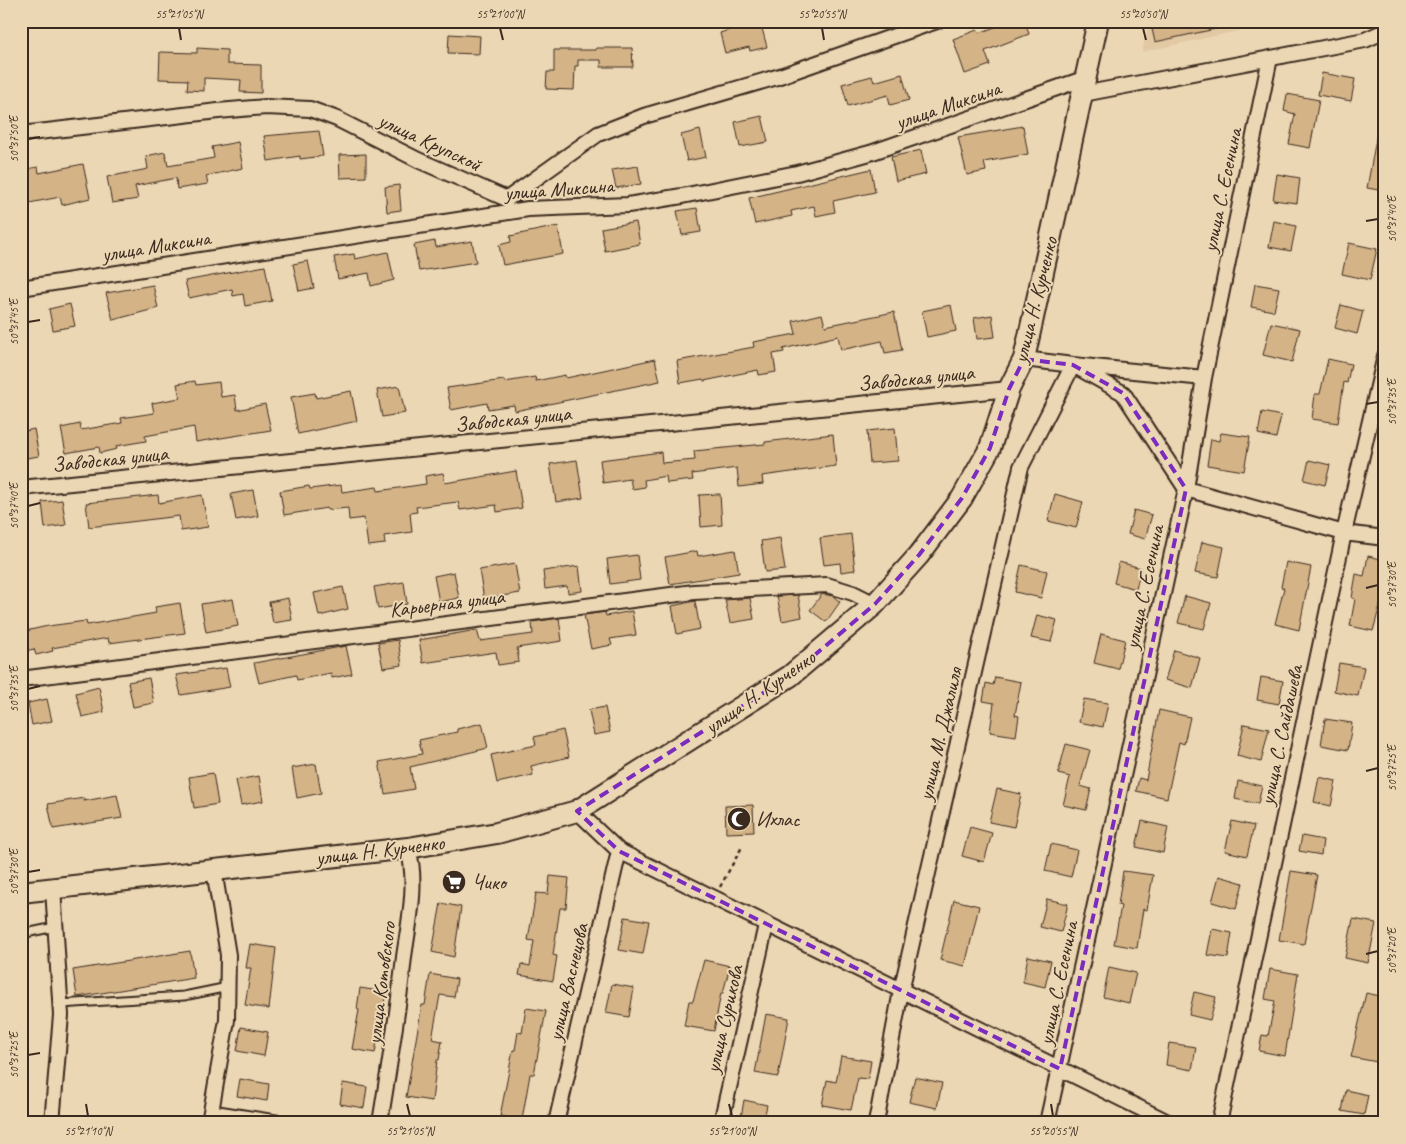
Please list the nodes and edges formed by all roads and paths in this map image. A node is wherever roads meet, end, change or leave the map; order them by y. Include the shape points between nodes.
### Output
1 (937, 21) edge
2 (1098, 21) edge
3 (1385, 31) edge
4 (1270, 58) junction
5 (1085, 86) junction
6 (21, 134) edge
7 (507, 198) junction
8 (471, 218) junction
9 (21, 288) edge
10 (1385, 356) edge
11 (1024, 360) junction
12 (1073, 365) junction
13 (1204, 378) junction
14 (1008, 389) junction
15 (21, 488) edge
16 (1186, 489) junction
17 (1344, 532) junction
18 (1385, 538) edge
19 (875, 604) junction
20 (21, 679) edge
21 (577, 811) junction
22 (742, 847) dead end
23 (408, 848) junction
24 (619, 851) junction
25 (214, 870) junction
26 (53, 888) junction
27 (21, 892) edge
28 (713, 898) junction
29 (766, 925) junction
30 (55, 927) junction
31 (21, 934) edge
32 (228, 987) junction
33 (901, 991) junction
34 (60, 1004) junction
35 (1060, 1069) junction
36 (212, 1109) junction
37 (52, 1123) edge
38 (209, 1123) edge
39 (302, 1123) edge
40 (380, 1123) edge
41 (556, 1123) edge
42 (721, 1123) edge
43 (876, 1123) edge
44 (1047, 1123) edge
45 (1170, 1123) edge
46 (1219, 1123) edge

1 - 7 street via 777,77 644,116 598,134
2 - 5 main road, улица Н. Курченко
3 - 4 street, улица Миксина via 1365,40
4 - 5 street, улица Миксина
4 - 13 street, улица С. Есенина
5 - 8 street, улица Миксина via 797,173 628,205 528,209
5 - 11 main road, улица Н. Курченко
6 - 7 street, улица Крупской via 218,111 266,107 310,109
7 - 8 street
8 - 9 street, улица Миксина
10 - 17 street, улица С. Сайдашева
11 - 12 street
11 - 14 main road, улица Н. Курченко
12 - 13 street
12 - 16 street via 1123,394
12 - 33 street, улица М. Джалиля via 1021,467
13 - 16 street, улица С. Есенина
14 - 15 street, Заводская улица
14 - 19 main road, улица Н. Курченко via 990,448 962,498 920,555
16 - 17 street
16 - 35 street, улица С. Есенина
17 - 18 street
17 - 46 street, улица С. Сайдашева
19 - 20 street, Карьерная улица via 853,592 827,585 694,592
19 - 21 main road, улица Н. Курченко via 790,676
21 - 23 main road, улица Н. Курченко via 497,834
21 - 24 street
22 - 28 path
23 - 25 main road, улица Н. Курченко
23 - 40 street, улица Котовского via 412,864 411,899
24 - 28 street
24 - 41 street, улица Васнецова
25 - 26 main road, улица Н. Курченко
25 - 32 street via 228,955
26 - 27 main road, улица Н. Курченко
26 - 30 street
28 - 29 street
29 - 33 street
29 - 42 street, улица Сурикова
30 - 31 lane
30 - 34 street
32 - 34 lane via 184,996
32 - 36 street
33 - 35 street
33 - 43 street, улица М. Джалиля
34 - 37 street
35 - 44 street, улица С. Есенина
35 - 45 street
36 - 38 street
36 - 39 lane

